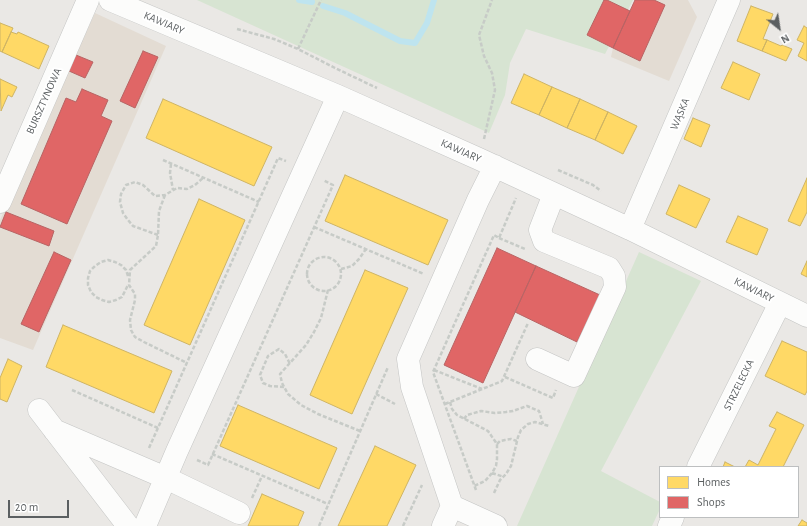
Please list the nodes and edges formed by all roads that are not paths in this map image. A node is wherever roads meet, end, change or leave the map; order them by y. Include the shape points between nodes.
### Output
1 (88, 0) edge
2 (110, 0) edge
3 (727, 1) edge
4 (338, 96) junction
5 (495, 166) junction
6 (554, 194) junction
7 (0, 202) edge
8 (630, 228) junction
9 (780, 302) junction
10 (807, 316) edge
11 (537, 360) dead end
12 (39, 410) dead end
13 (54, 430) junction
14 (698, 466) edge
15 (166, 478) junction
16 (452, 506) junction
17 (239, 513) dead end
18 (124, 520) edge
19 (145, 526) edge
20 (443, 526) edge
21 (496, 526) edge

1 - 7 street, BURSZTYNOWA
2 - 4 street, KAWIARY
3 - 8 street, WĄSKA
4 - 5 street, KAWIARY
4 - 15 street
5 - 6 street, KAWIARY
5 - 16 street via 408,359 412,386
6 - 8 street, KAWIARY
6 - 11 street via 540,230 544,241 609,268 614,276 615,287 574,376
8 - 9 street, KAWIARY
9 - 10 street, KAWIARY
9 - 14 street, STRZELECKA
12 - 13 street
13 - 15 street
13 - 18 street
15 - 17 street
15 - 19 street
16 - 20 street
16 - 21 street
18 - 19 street

